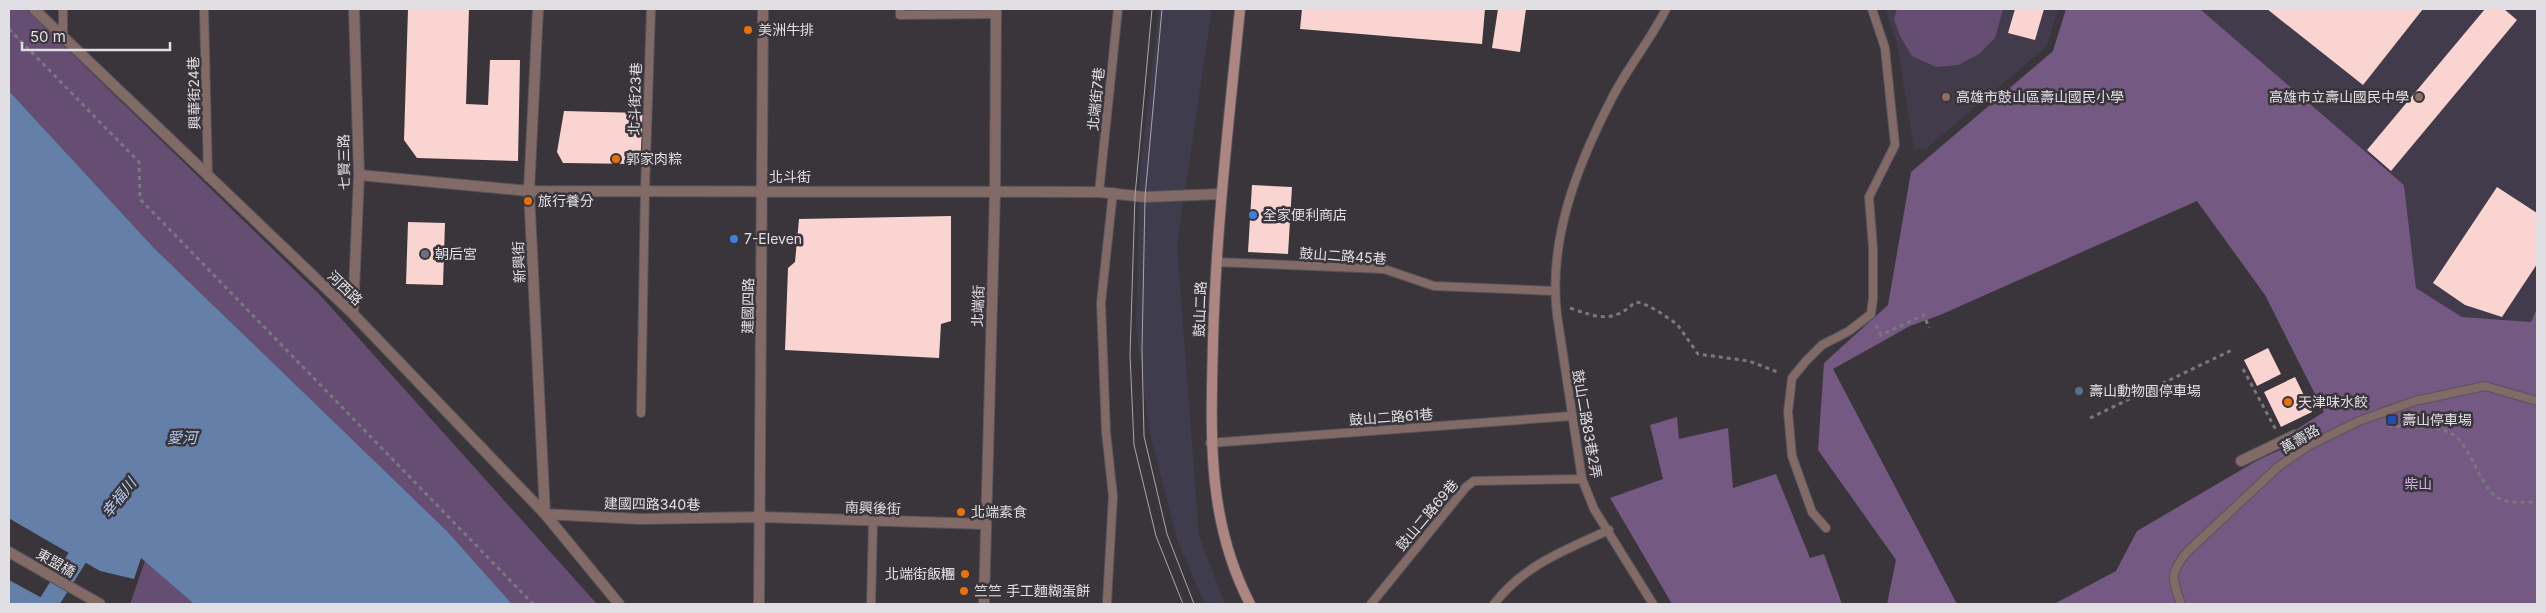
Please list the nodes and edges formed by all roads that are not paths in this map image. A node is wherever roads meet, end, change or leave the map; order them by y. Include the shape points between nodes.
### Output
1 (34, 9) edge
2 (62, 9) edge
3 (204, 9) edge
4 (354, 9) edge
5 (538, 9) edge
6 (651, 9) edge
7 (763, 9) edge
8 (900, 9) edge
9 (1118, 9) edge
10 (1240, 9) edge
11 (1666, 9) edge
12 (1872, 9) edge
13 (996, 11) edge
14 (63, 39) junction
15 (359, 175) junction
16 (208, 177) junction
17 (529, 190) junction
18 (645, 190) junction
19 (763, 190) junction
20 (995, 192) junction
21 (1099, 192) junction
22 (1113, 192) junction
23 (1221, 194) junction
24 (1216, 262) junction
25 (1555, 291) junction
26 (353, 314) junction
27 (2537, 401) edge
28 (641, 413) dead end
29 (1572, 416) junction
30 (2295, 435) dead end
31 (1210, 443) junction
32 (2241, 461) dead end
33 (1582, 478) junction
34 (545, 514) junction
35 (760, 517) junction
36 (873, 522) junction
37 (985, 524) junction
38 (1826, 528) dead end
39 (1609, 530) junction
40 (9, 552) edge
41 (1107, 602) dead end
42 (1375, 603) edge
43 (1648, 603) edge
44 (100, 604) edge
45 (619, 604) edge
46 (759, 604) edge
47 (872, 604) edge
48 (984, 604) edge
49 (1250, 604) edge
50 (1494, 604) edge
51 (2181, 604) edge

1 - 14 street, 河西路
2 - 14 lane
3 - 16 lane, 興華街24巷
4 - 15 street, 七賢三路
5 - 17 street, 新興街
6 - 18 lane, 北斗街23巷
7 - 19 street, 建國四路
8 - 13 lane via 900,15
9 - 21 lane, 北端街7巷
10 - 23 street, 鼓山二路
11 - 25 lane, 鼓山二路83巷2弄 via 1611,99 1574,180 1559,238
12 - 38 lane via 1885,48 1895,145 1869,197 1874,298 1871,314 1850,331 1822,345 1792,378 1788,412 1792,456 1812,512
13 - 20 street, 北端街
14 - 16 street, 河西路
15 - 17 street, 北斗街
15 - 26 street, 七賢三路
16 - 26 street, 河西路
17 - 18 street, 北斗街
17 - 34 street, 新興街
18 - 19 street, 北斗街
18 - 28 lane
19 - 20 street, 北斗街
19 - 35 street, 建國四路
20 - 21 street, 北斗街
20 - 37 street, 北端街
21 - 22 street, 北斗街
22 - 23 street, 北斗街 via 1145,196
22 - 41 lane via 1101,303 1106,432 1113,496
23 - 24 street, 鼓山二路
24 - 25 lane, 鼓山二路45巷 via 1384,269 1434,286
24 - 31 street, 鼓山二路
25 - 29 lane, 鼓山二路83巷2弄
26 - 34 street, 河西路
27 - 51 lane, 萬壽路 via 2485,386 2415,401 2308,446 2279,466 2187,552 2175,568 2174,576
29 - 31 lane, 鼓山二路61巷
29 - 33 lane, 鼓山二路83巷2弄
30 - 32 street
31 - 49 street, 鼓山二路 via 1216,504 1226,546
33 - 39 lane, 鼓山二路83巷2弄 via 1594,509
33 - 42 lane, 鼓山二路69巷 via 1474,481
34 - 35 street, 建國四路340巷 via 640,519
34 - 45 street, 河西路
35 - 36 street, 南興後街
35 - 46 street, 建國四路
36 - 37 street, 南興後街
36 - 47 lane
37 - 48 street, 北端街
39 - 43 lane, 鼓山二路83巷2弄
39 - 50 lane via 1521,574
40 - 44 street, 東盟橋

